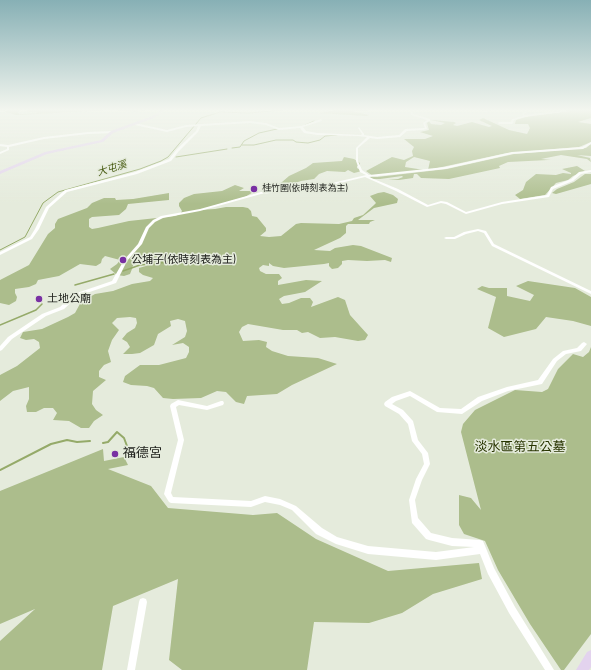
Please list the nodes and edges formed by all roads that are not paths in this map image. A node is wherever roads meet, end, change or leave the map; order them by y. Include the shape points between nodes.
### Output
1 (29, 141) edge
2 (101, 141) edge
3 (187, 141) edge
4 (364, 141) edge
5 (591, 144) edge
6 (0, 146) edge
7 (8, 146) junction
8 (0, 152) edge
9 (591, 172) edge
10 (0, 173) edge
11 (367, 176) junction
12 (300, 188) junction
13 (310, 190) dead end
14 (446, 238) dead end
15 (0, 254) edge
16 (591, 294) edge
17 (584, 344) dead end
18 (0, 349) edge
19 (220, 403) dead end
20 (483, 550) junction
21 (143, 602) dead end
22 (591, 656) edge
23 (131, 670) edge
24 (550, 670) edge
25 (582, 670) edge

1 - 7 street
2 - 10 street via 34,156
3 - 15 street via 170,160 136,173 66,191 47,208 31,238
4 - 11 street via 357,148 357,161 361,171
5 - 11 street via 583,148 512,153 445,168
6 - 7 street
7 - 8 street via 8,149
9 - 11 street via 580,173 572,180 552,188 548,196 502,203 466,213 448,203 441,202 428,206
11 - 12 street via 328,186
12 - 13 street
12 - 18 street via 261,193 154,221 147,228 140,244 125,261 114,282 76,295 62,308 44,315 10,338
14 - 16 street via 455,238 478,230 485,232 493,245
17 - 20 street via 579,350 565,352 555,360 540,382 507,389 480,399 462,412 440,410 410,393 387,404 402,412 411,423 415,440 425,453 427,464 412,500 415,520 429,536 452,542 480,544
19 - 20 street via 207,408 178,402 173,406 181,440 167,494 172,500 251,504 265,499 280,502 294,508 319,531 336,540 368,550 436,556
20 - 24 street via 512,610
21 - 23 street
22 - 25 street

